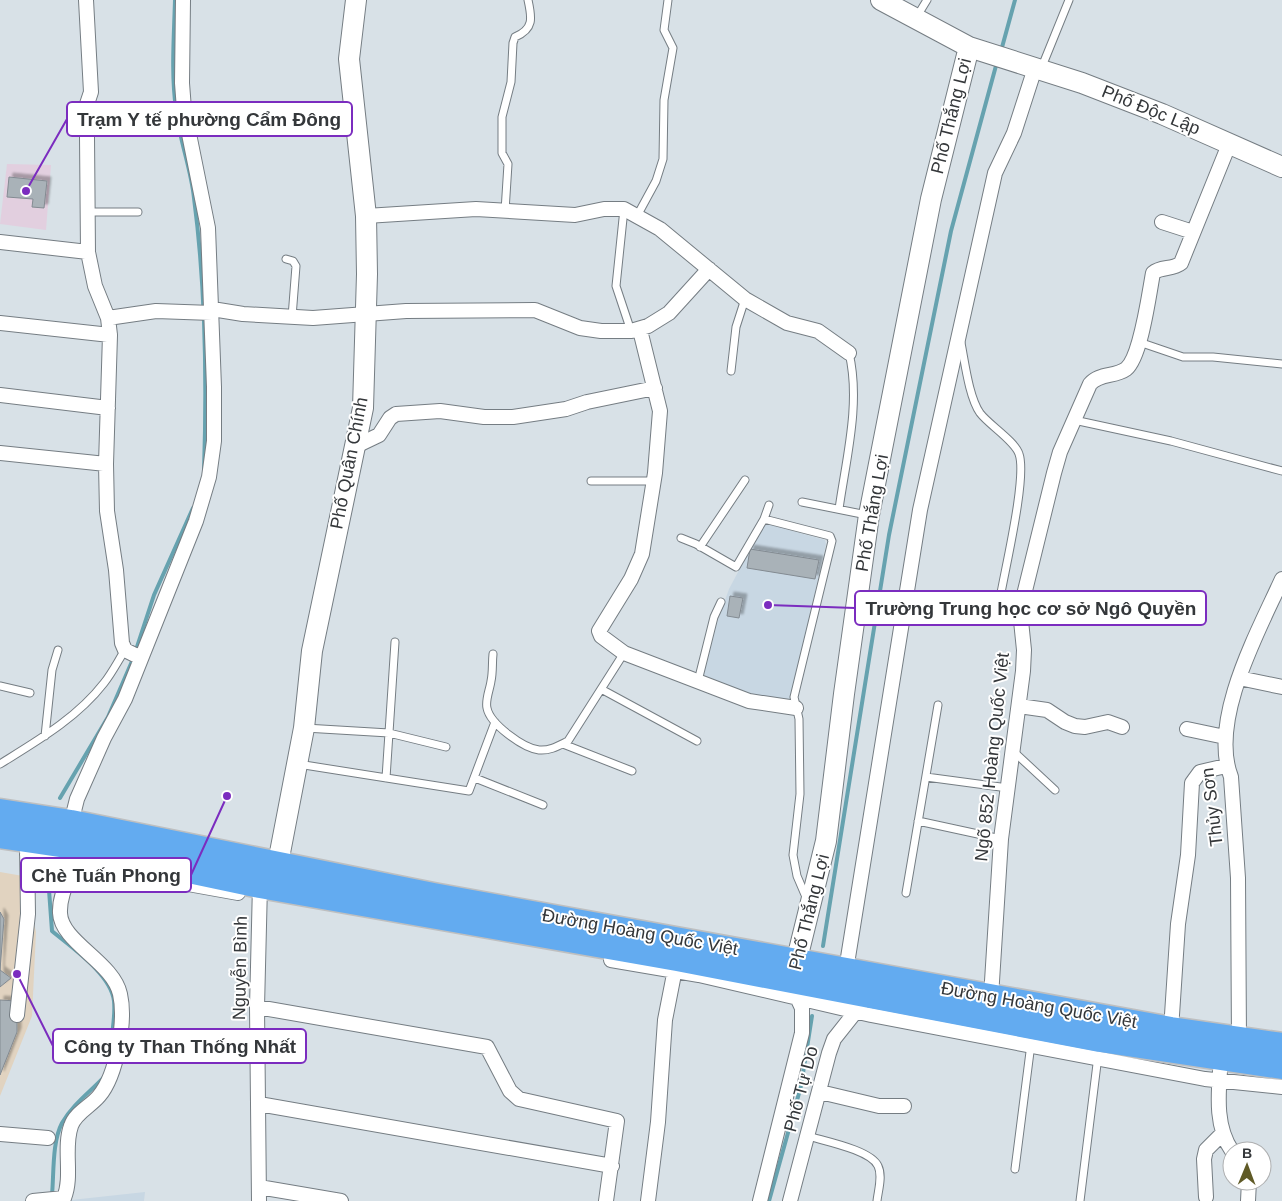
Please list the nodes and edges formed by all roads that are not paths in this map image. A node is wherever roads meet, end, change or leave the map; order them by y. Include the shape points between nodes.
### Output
1 (86, 0) edge
2 (183, 0) edge
3 (356, 0) edge
4 (528, 0) edge
5 (668, 0) edge
6 (882, 0) edge
7 (927, 0) edge
8 (1069, 0) edge
9 (915, 18) junction
10 (978, 50) junction
11 (1031, 67) junction
12 (186, 121) junction
13 (253, 123) dead end
14 (1230, 142) junction
15 (1282, 167) edge
16 (624, 209) junction
17 (505, 211) junction
18 (87, 212) junction
19 (138, 212) dead end
20 (366, 216) junction
21 (637, 216) junction
22 (1162, 222) dead end
23 (1194, 232) junction
24 (0, 242) edge
25 (88, 252) junction
26 (286, 259) dead end
27 (709, 269) junction
28 (745, 299) junction
29 (207, 312) junction
30 (367, 314) junction
31 (292, 317) junction
32 (108, 318) junction
33 (0, 323) edge
34 (636, 331) junction
35 (958, 333) junction
36 (110, 334) junction
37 (1139, 342) junction
38 (849, 353) joint
39 (1282, 364) edge
40 (731, 371) dead end
41 (656, 388) junction
42 (0, 395) edge
43 (108, 408) junction
44 (1074, 420) junction
45 (356, 446) junction
46 (0, 452) edge
47 (106, 464) junction
48 (1282, 471) edge
49 (745, 480) dead end
50 (653, 481) junction
51 (591, 482) dead end
52 (802, 502) dead end
53 (769, 505) dead end
54 (839, 509) junction
55 (870, 515) junction
56 (764, 519) junction
57 (681, 538) dead end
58 (700, 546) junction
59 (1282, 580) edge
60 (1001, 593) dead end
61 (721, 602) dead end
62 (395, 642) dead end
63 (58, 650) dead end
64 (624, 653) junction
65 (493, 654) dead end
66 (134, 655) junction
67 (1239, 678) junction
68 (698, 681) junction
69 (0, 686) edge
70 (1282, 687) edge
71 (601, 689) junction
72 (30, 693) dead end
73 (938, 705) dead end
74 (1019, 706) junction
75 (796, 708) junction
76 (496, 722) junction
77 (1122, 727) dead end
78 (304, 728) junction
79 (1187, 729) dead end
80 (389, 733) junction
81 (44, 736) junction
82 (1224, 738) junction
83 (697, 741) dead end
84 (563, 744) junction
85 (446, 747) dead end
86 (1012, 751) junction
87 (0, 764) edge
88 (298, 764) junction
89 (1226, 766) junction
90 (632, 771) dead end
91 (926, 777) junction
92 (386, 778) junction
93 (475, 778) junction
94 (1008, 788) junction
95 (1055, 790) dead end
96 (543, 805) dead end
97 (0, 812) edge
98 (918, 821) junction
99 (71, 822) junction
100 (0, 835) edge
101 (1001, 839) junction
102 (27, 847) junction
103 (77, 856) junction
104 (278, 863) junction
105 (260, 891) junction
106 (906, 893) dead end
107 (810, 906) junction
108 (676, 965) junction
109 (846, 970) junction
110 (796, 980) junction
111 (991, 997) junction
112 (860, 1003) junction
113 (257, 1007) junction
114 (17, 1015) dead end
115 (1171, 1030) junction
116 (1032, 1036) junction
117 (1282, 1046) edge
118 (1099, 1048) junction
119 (1227, 1060) junction
120 (1282, 1066) edge
121 (1282, 1087) edge
122 (820, 1092) junction
123 (259, 1104) junction
124 (904, 1106) dead end
125 (0, 1134) edge
126 (1222, 1134) junction
127 (808, 1136) junction
128 (48, 1138) dead end
129 (1226, 1141) edge
130 (612, 1166) junction
131 (1015, 1169) dead end
132 (259, 1187) junction
133 (1206, 1197) dead end
134 (45, 1200) edge
135 (259, 1201) edge
136 (341, 1201) edge
137 (606, 1201) edge
138 (648, 1201) edge
139 (760, 1201) edge
140 (790, 1201) edge
141 (877, 1201) edge
142 (1080, 1201) edge

1 - 18 street via 91,92 87,104
2 - 12 street via 182,83
3 - 20 street, Phố Quân Chính via 349,59
4 - 17 lane via 531,25 527,31 514,37 511,82 502,118 502,153 508,164
5 - 21 lane via 664,30 673,48 664,100 663,159
6 - 9 street, Phố Độc Lập
7 - 9 lane
8 - 11 lane
9 - 10 street, Phố Độc Lập
10 - 11 street, Phố Độc Lập
10 - 55 street, Phố Thắng Lợi via 931,199
11 - 14 street, Phố Độc Lập via 1082,83
11 - 35 street via 1014,133 995,172
12 - 13 lane
12 - 29 street via 208,228
14 - 15 street, Phố Độc Lập
14 - 23 street, Ngõ 852 Hoàng Quốc Việt
16 - 17 street via 575,215
16 - 21 street
16 - 34 lane via 616,286
17 - 20 street via 476,209
18 - 19 lane
18 - 25 street
20 - 30 street, Phố Quân Chính
21 - 27 street via 660,229
22 - 23 street
23 - 37 street, Ngõ 852 Hoàng Quốc Việt via 1179,265 1153,273
24 - 25 street
25 - 32 street via 95,286
26 - 31 lane via 296,266
27 - 28 street
27 - 34 street via 669,313
28 - 38 street via 786,323 818,331
28 - 40 lane via 736,327
29 - 31 street
29 - 32 street via 156,311
29 - 66 street via 214,441 209,477 196,521
30 - 31 street
30 - 34 street via 540,310 580,328
30 - 45 street, Phố Quân Chính via 363,408
32 - 36 street
33 - 36 street
34 - 41 street
35 - 60 lane via 969,384 979,411 1019,452 1021,462
35 - 109 street via 920,510
36 - 43 street
37 - 39 lane via 1184,357
37 - 44 street, Ngõ 852 Hoàng Quốc Việt via 1131,365 1124,371 1100,377 1090,384
38 - 54 lane via 853,371 853,406
41 - 45 street via 566,409 514,417 440,411 396,414 379,434
41 - 50 street via 660,411
42 - 43 street
43 - 47 street
44 - 48 lane via 1171,441
44 - 74 street, Ngõ 852 Hoàng Quốc Việt via 1054,473 1021,606 1024,650
45 - 78 street, Phố Quân Chính via 312,651
46 - 47 street
47 - 66 street via 107,511
49 - 58 lane
50 - 51 lane
50 - 64 street via 642,554 631,579 599,628 601,636
52 - 54 lane
53 - 56 lane
54 - 55 lane
55 - 107 street, Phố Thắng Lợi via 826,840
56 - 58 lane via 736,567
56 - 75 lane via 830,536 832,541 794,697
57 - 58 lane
59 - 67 street, Thủy Sơn
61 - 68 lane via 714,617
62 - 80 lane
63 - 81 lane via 52,670
64 - 68 street
64 - 71 lane
65 - 76 lane via 486,707
66 - 81 lane
66 - 99 street via 125,699 77,799
67 - 70 street
67 - 82 street, Thủy Sơn
68 - 75 street via 749,701
69 - 72 lane
71 - 83 lane
71 - 84 lane
73 - 91 lane
74 - 77 street via 1047,710 1075,726 1108,722
74 - 86 street, Ngõ 852 Hoàng Quốc Việt
75 - 107 lane via 800,794 793,855 797,876
76 - 84 lane via 520,743 537,750
76 - 93 lane
78 - 80 lane
78 - 88 street, Phố Quân Chính
79 - 82 street
80 - 85 lane
80 - 92 lane
81 - 87 lane
82 - 89 street, Thủy Sơn
84 - 90 lane
86 - 94 street, Ngõ 852 Hoàng Quốc Việt
86 - 95 lane
88 - 92 lane
88 - 104 street, Phố Quân Chính
89 - 115 street via 1200,772 1192,783
89 - 119 street, Thủy Sơn via 1231,777 1238,878
91 - 94 lane
91 - 98 lane
92 - 93 lane via 468,791
93 - 96 lane
94 - 101 street, Ngõ 852 Hoàng Quốc Việt
97 - 99 highway, Đường Hoàng Quốc Việt
98 - 101 lane
98 - 106 lane
99 - 104 highway, Đường Hoàng Quốc Việt
100 - 102 highway, Đường Hoàng Quốc Việt
101 - 111 street, Ngõ 852 Hoàng Quốc Việt
102 - 103 highway, Đường Hoàng Quốc Việt
102 - 114 street via 28,914
103 - 105 highway, Đường Hoàng Quốc Việt
103 - 134 street via 61,898 60,915 64,928 103,965 119,988 122,1011 117,1059 111,1079 99,1097 71,1125 66,1194 64,1198
104 - 110 highway, Đường Hoàng Quốc Việt
105 - 108 highway, Đường Hoàng Quốc Việt
105 - 113 street, Nguyễn Bình
107 - 110 street, Phố Thắng Lợi
108 - 110 highway, Đường Hoàng Quốc Việt
108 - 138 street via 665,1020 658,1122
109 - 110 highway, Đường Hoàng Quốc Việt
109 - 111 highway, Đường Hoàng Quốc Việt
110 - 112 highway, Đường Hoàng Quốc Việt
110 - 139 street via 804,1018 802,1033
111 - 115 highway, Đường Hoàng Quốc Việt
112 - 116 highway, Đường Hoàng Quốc Việt
112 - 122 street, Phố Tự Do via 834,1039
113 - 123 street, Nguyễn Bình
113 - 130 street via 482,1044 487,1047 510,1091 519,1098 617,1121
115 - 119 highway, Đường Hoàng Quốc Việt
116 - 118 highway, Đường Hoàng Quốc Việt
116 - 131 lane
117 - 119 highway, Đường Hoàng Quốc Việt
118 - 119 highway, Đường Hoàng Quốc Việt
118 - 142 lane
119 - 120 highway, Đường Hoàng Quốc Việt
119 - 121 street
119 - 126 street, Thủy Sơn via 1218,1094
122 - 124 street via 879,1106
122 - 127 street, Phố Tự Do
123 - 130 street
123 - 132 street, Nguyễn Bình
125 - 128 street
126 - 129 street
126 - 133 street via 1206,1150
127 - 140 street, Phố Tự Do
127 - 141 lane via 867,1155 878,1166
130 - 137 street
132 - 135 street, Nguyễn Bình
132 - 136 street

